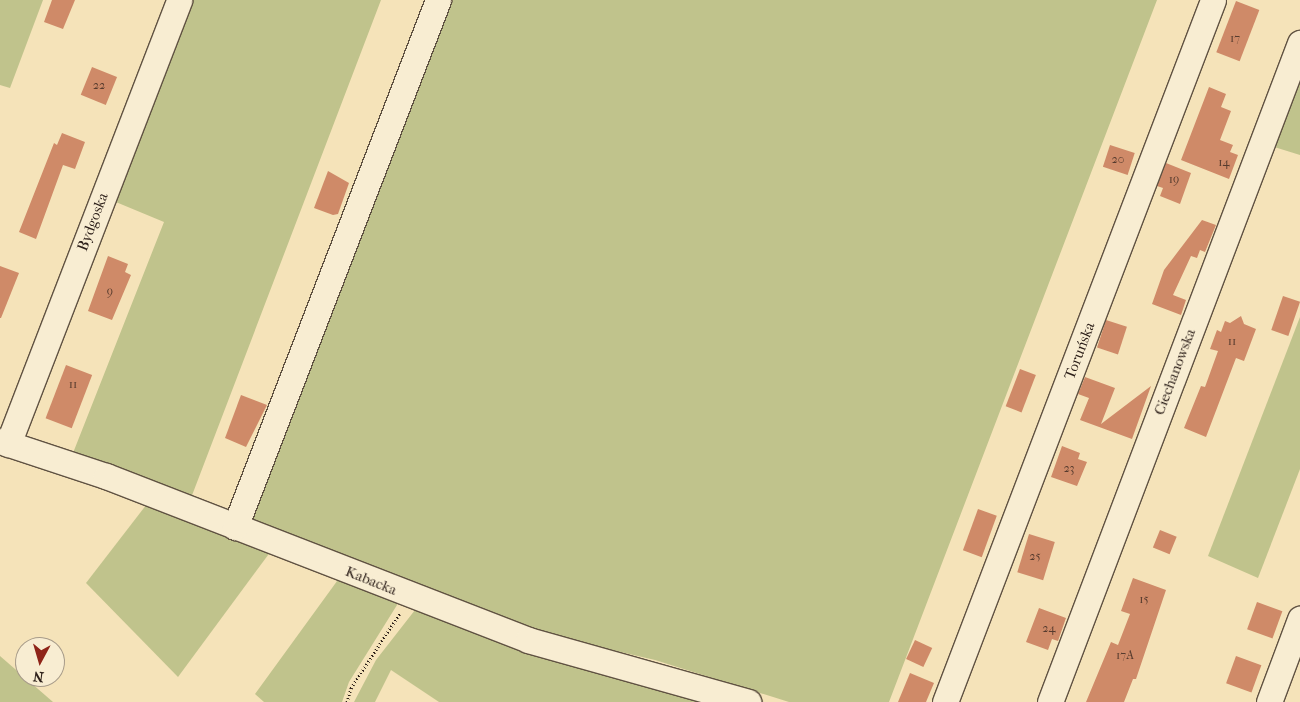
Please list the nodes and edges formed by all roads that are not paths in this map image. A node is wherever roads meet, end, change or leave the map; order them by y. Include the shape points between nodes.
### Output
1 (179, 0) edge
2 (438, 0) edge
3 (1213, 0) edge
4 (1300, 43) edge
5 (4, 442) edge
6 (235, 527) junction
7 (1300, 619) edge
8 (748, 702) edge
9 (945, 702) edge
10 (1050, 702) edge
11 (1269, 702) edge

1 - 5 street, Bydgoska
2 - 6 street
3 - 9 street, Toruńska
4 - 10 street, Ciechanowska
5 - 6 street, Kabacka via 106,476
6 - 8 street, Kabacka via 528,640
7 - 11 street

